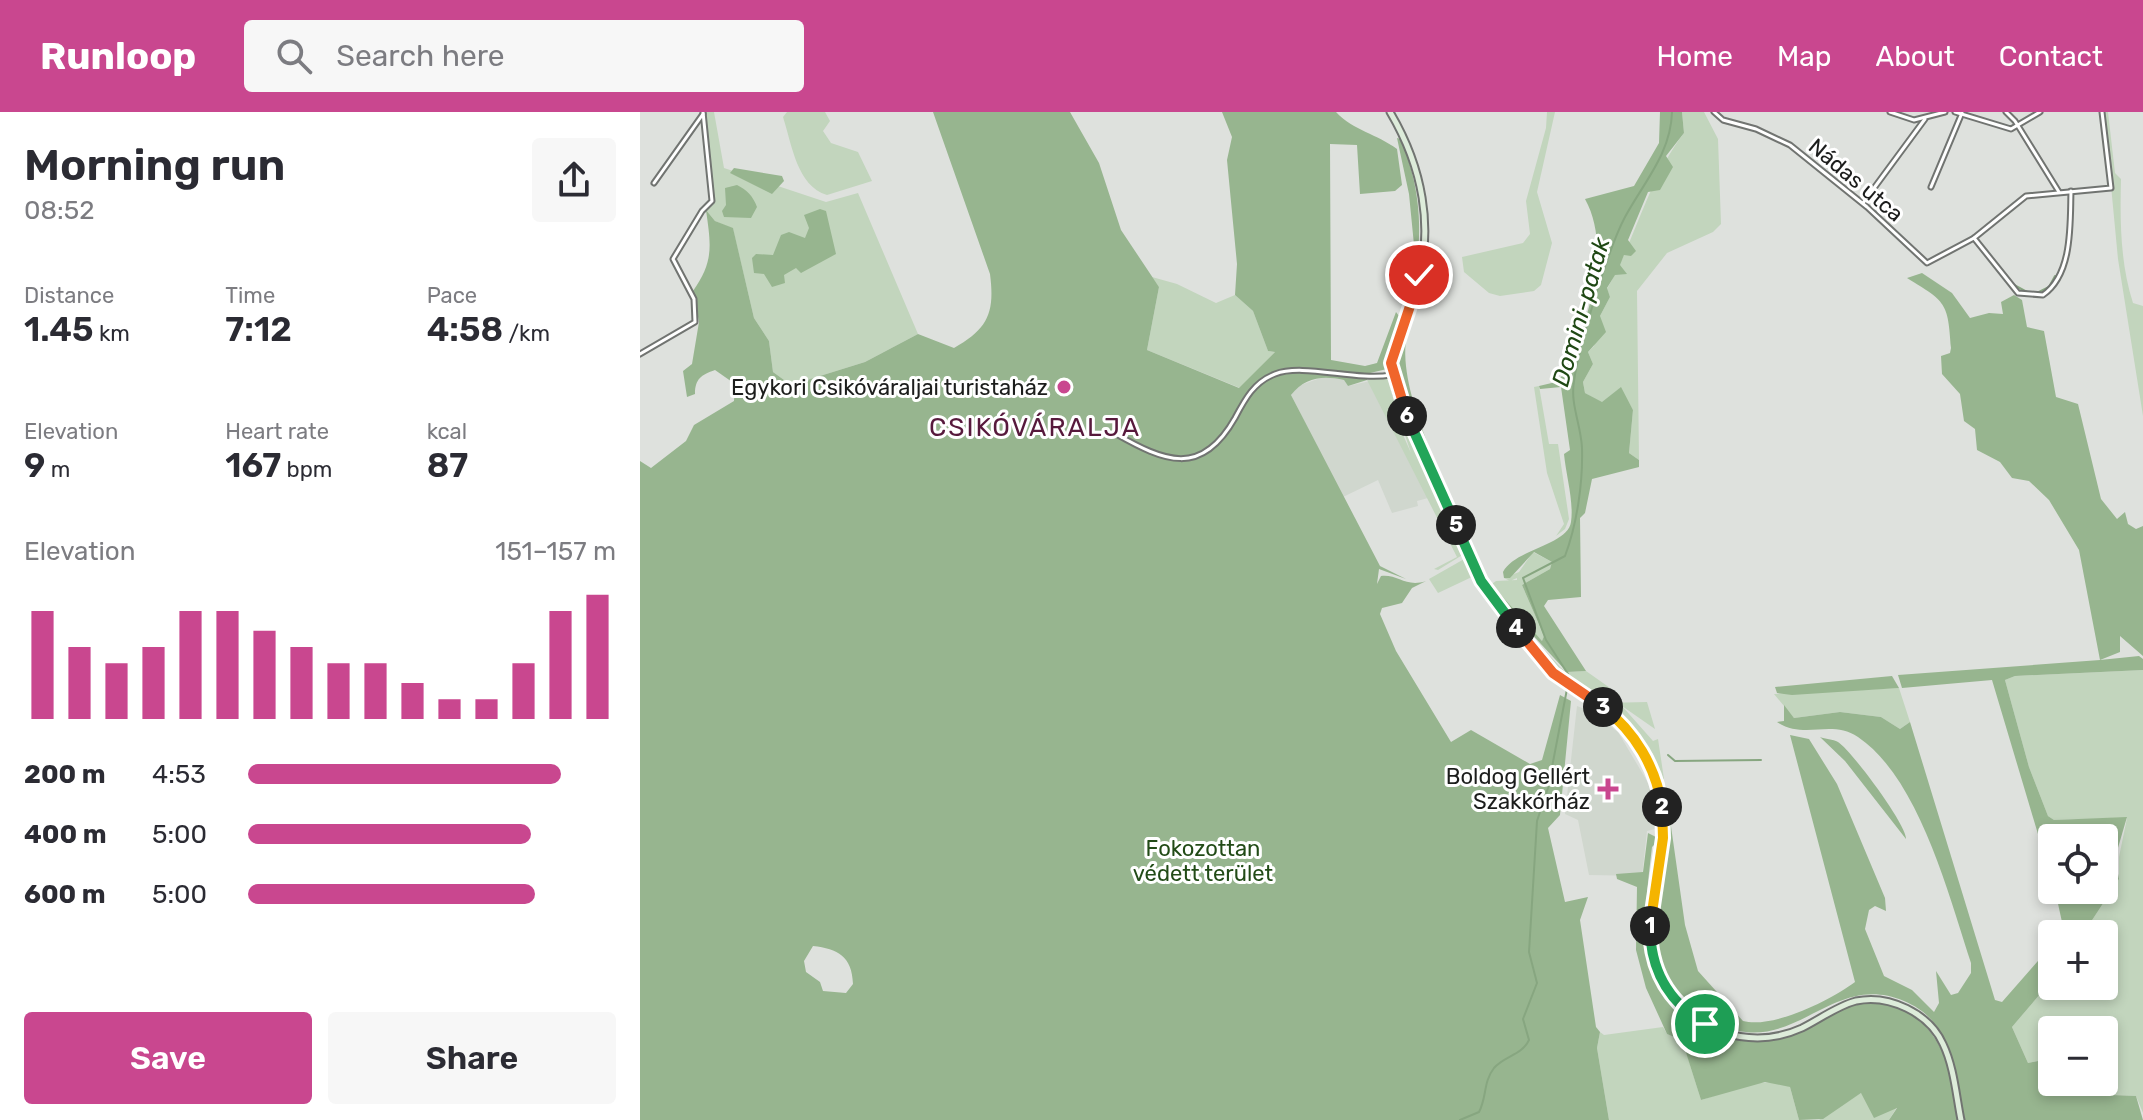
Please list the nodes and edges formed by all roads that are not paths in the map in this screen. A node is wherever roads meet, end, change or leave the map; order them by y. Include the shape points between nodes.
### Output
1 (1390, 112) edge
2 (1714, 112) edge
3 (1890, 112) edge
4 (1945, 112) edge
5 (1955, 112) edge
6 (2006, 112) edge
7 (2040, 112) edge
8 (2102, 112) edge
9 (703, 113) edge
10 (1962, 113) edge
11 (1925, 119) junction
12 (2018, 128) junction
13 (654, 183) dead end
14 (1931, 187) dead end
15 (2071, 191) junction
16 (2059, 192) junction
17 (1862, 204) junction
18 (1974, 238) junction
19 (640, 354) edge
20 (1391, 375) junction
21 (1116, 434) dead end
22 (1961, 1120) edge

1 - 20 main road via 1417,172 1425,229 1419,275 1392,351
2 - 17 street, Nádas utca via 1790,145
3 - 11 street via 1907,120
4 - 11 street
5 - 10 street
6 - 12 street
7 - 12 street
8 - 15 street via 2111,188
9 - 13 street
9 - 19 street via 712,201 673,259 694,299 695,322
10 - 12 street
10 - 14 street
11 - 17 street
12 - 16 street
15 - 16 street
15 - 18 street via 2064,258 2058,280 2043,295 2026,296 2012,288
16 - 18 street via 2022,198
17 - 18 street, Nádas utca via 1927,263
20 - 21 street via 1273,375 1250,392 1217,442 1182,460 1154,455
20 - 22 main road via 1485,587 1544,665 1621,722 1654,774 1663,838 1650,936 1654,964 1665,987 1698,1020 1742,1037 1788,1033 1863,1000 1905,1008 1929,1023 1943,1043

